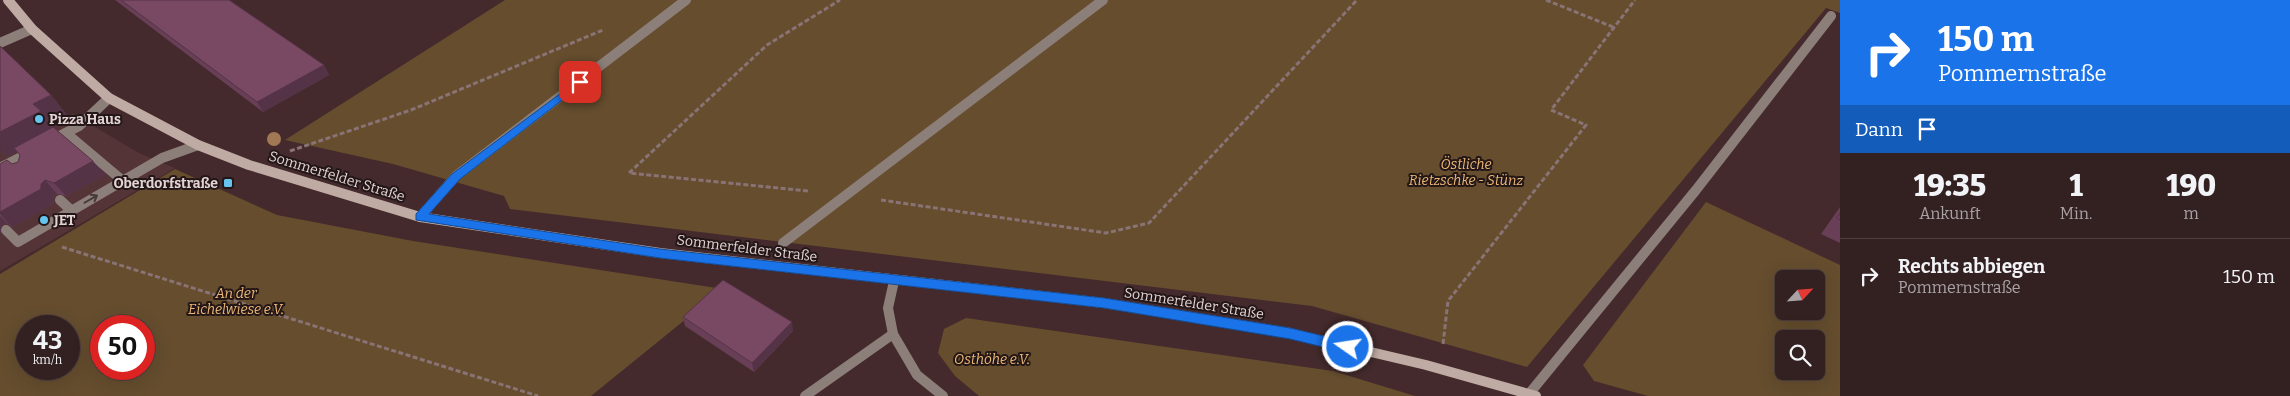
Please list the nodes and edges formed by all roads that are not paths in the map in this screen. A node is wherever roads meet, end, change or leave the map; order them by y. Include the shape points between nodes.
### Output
1 (8, 0) edge
2 (686, 0) edge
3 (1102, 0) edge
4 (1831, 16) dead end
5 (32, 29) junction
6 (0, 43) edge
7 (109, 98) junction
8 (66, 132) junction
9 (198, 145) junction
10 (0, 168) edge
11 (123, 180) junction
12 (60, 200) dead end
13 (72, 211) junction
14 (420, 217) junction
15 (6, 230) dead end
16 (783, 244) dead end
17 (894, 281) junction
18 (893, 334) junction
19 (1533, 395) edge
20 (805, 396) edge
21 (943, 396) edge

1 - 5 main road, Sommerfelder Straße
2 - 14 street via 456,176
3 - 16 street
4 - 19 street
5 - 6 street
5 - 7 main road, Sommerfelder Straße
7 - 8 street via 78,126
7 - 9 main road, Sommerfelder Straße
8 - 10 street via 18,163
8 - 11 street
9 - 11 street via 162,158
9 - 14 main road, Sommerfelder Straße via 249,165
13 -> 11 street
12 - 13 street
13 - 15 street via 18,242
14 - 17 main road, Sommerfelder Straße via 660,254
17 - 18 street via 888,308
17 - 19 main road, Sommerfelder Straße via 1104,303 1290,333
18 - 20 street
18 - 21 street via 917,375

